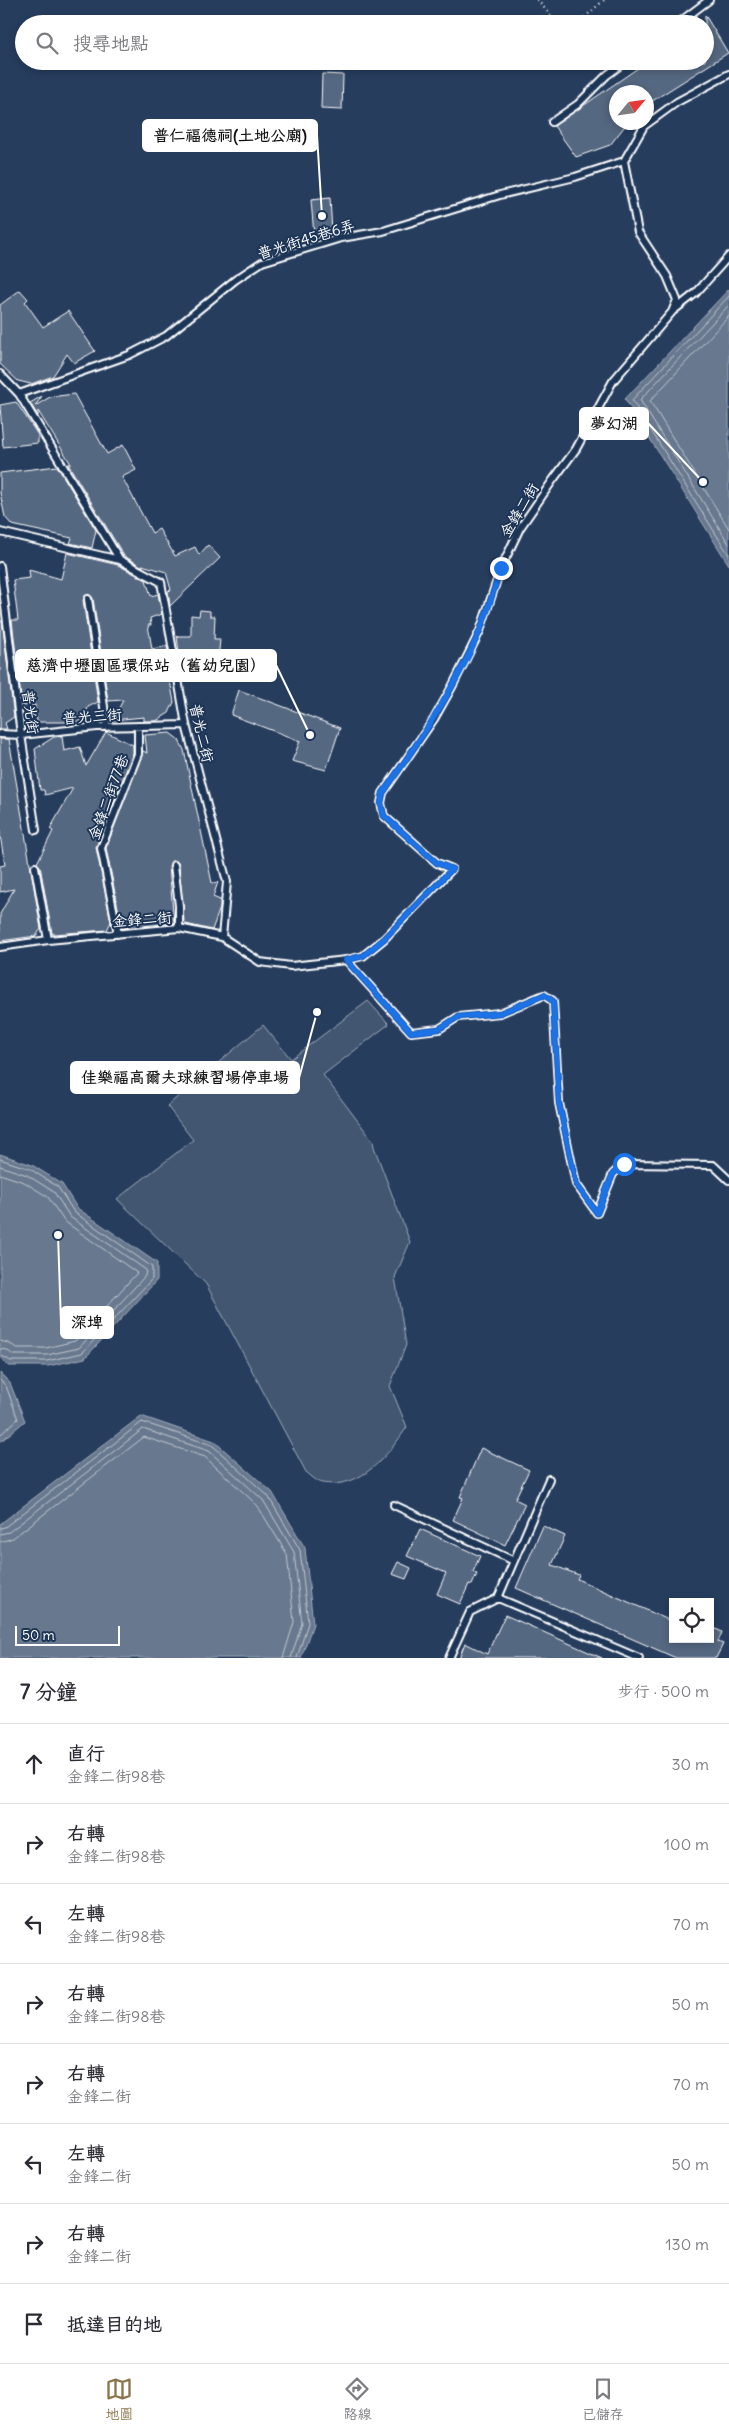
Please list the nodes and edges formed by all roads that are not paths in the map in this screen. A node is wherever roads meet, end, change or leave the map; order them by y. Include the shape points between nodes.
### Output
1 (709, 0) edge
2 (689, 15) edge
3 (614, 70) edge
4 (729, 74) edge
5 (552, 122) dead end
6 (624, 161) junction
7 (729, 256) edge
8 (672, 312) junction
9 (0, 374) edge
10 (19, 394) junction
11 (0, 532) edge
12 (120, 560) junction
13 (0, 566) edge
14 (88, 599) dead end
15 (186, 725) junction
16 (138, 726) junction
17 (107, 727) junction
18 (0, 734) edge
19 (21, 735) junction
20 (36, 830) dead end
21 (174, 865) dead end
22 (35, 867) dead end
23 (180, 928) junction
24 (118, 934) junction
25 (222, 937) junction
26 (48, 940) junction
27 (0, 947) edge
28 (346, 960) junction
29 (729, 1180) edge
30 (549, 1479) dead end
31 (394, 1505) dead end
32 (514, 1561) junction
33 (498, 1598) junction
34 (449, 1658) edge
35 (639, 1658) edge

1 - 2 lane
3 - 5 lane via 578,104
4 - 6 lane via 677,102 644,126
6 - 8 lane via 638,232 667,276 677,300
6 - 10 lane, 普光街45巷6弄 via 383,232 341,238 262,262 166,336 129,355
7 - 8 lane via 696,294
8 - 28 lane, 金鋒二街 via 613,381 576,449 520,528 501,568 480,631 452,687 434,720 383,793 384,816 437,863 452,869 384,939 363,956
9 - 10 lane
10 - 12 lane
11 - 12 lane, 普光二街
12 - 15 lane, 普光二街 via 161,582
13 - 19 lane, 普光街
14 - 17 lane
15 - 16 lane, 普光三街
15 - 25 lane, 普光二街 via 227,882
16 - 17 lane, 普光三街
16 - 24 lane, 金鋒二街77巷 via 138,754 101,848
17 - 19 lane, 普光三街
18 - 19 lane, 普光三街
19 - 20 lane, 普光街
21 - 23 lane
22 - 26 lane
23 - 24 lane, 金鋒二街
23 - 25 lane, 金鋒二街
24 - 26 lane, 金鋒二街
25 - 28 lane, 金鋒二街 via 260,962 291,966
26 - 27 lane, 金鋒二街
28 - 29 lane via 411,1032 439,1029 458,1017 500,1013 544,995 553,1001 559,1103 576,1184 597,1213 613,1174 624,1164 712,1165
30 - 32 lane
31 - 32 lane
32 - 33 lane
33 - 34 lane via 470,1612
33 - 35 lane

